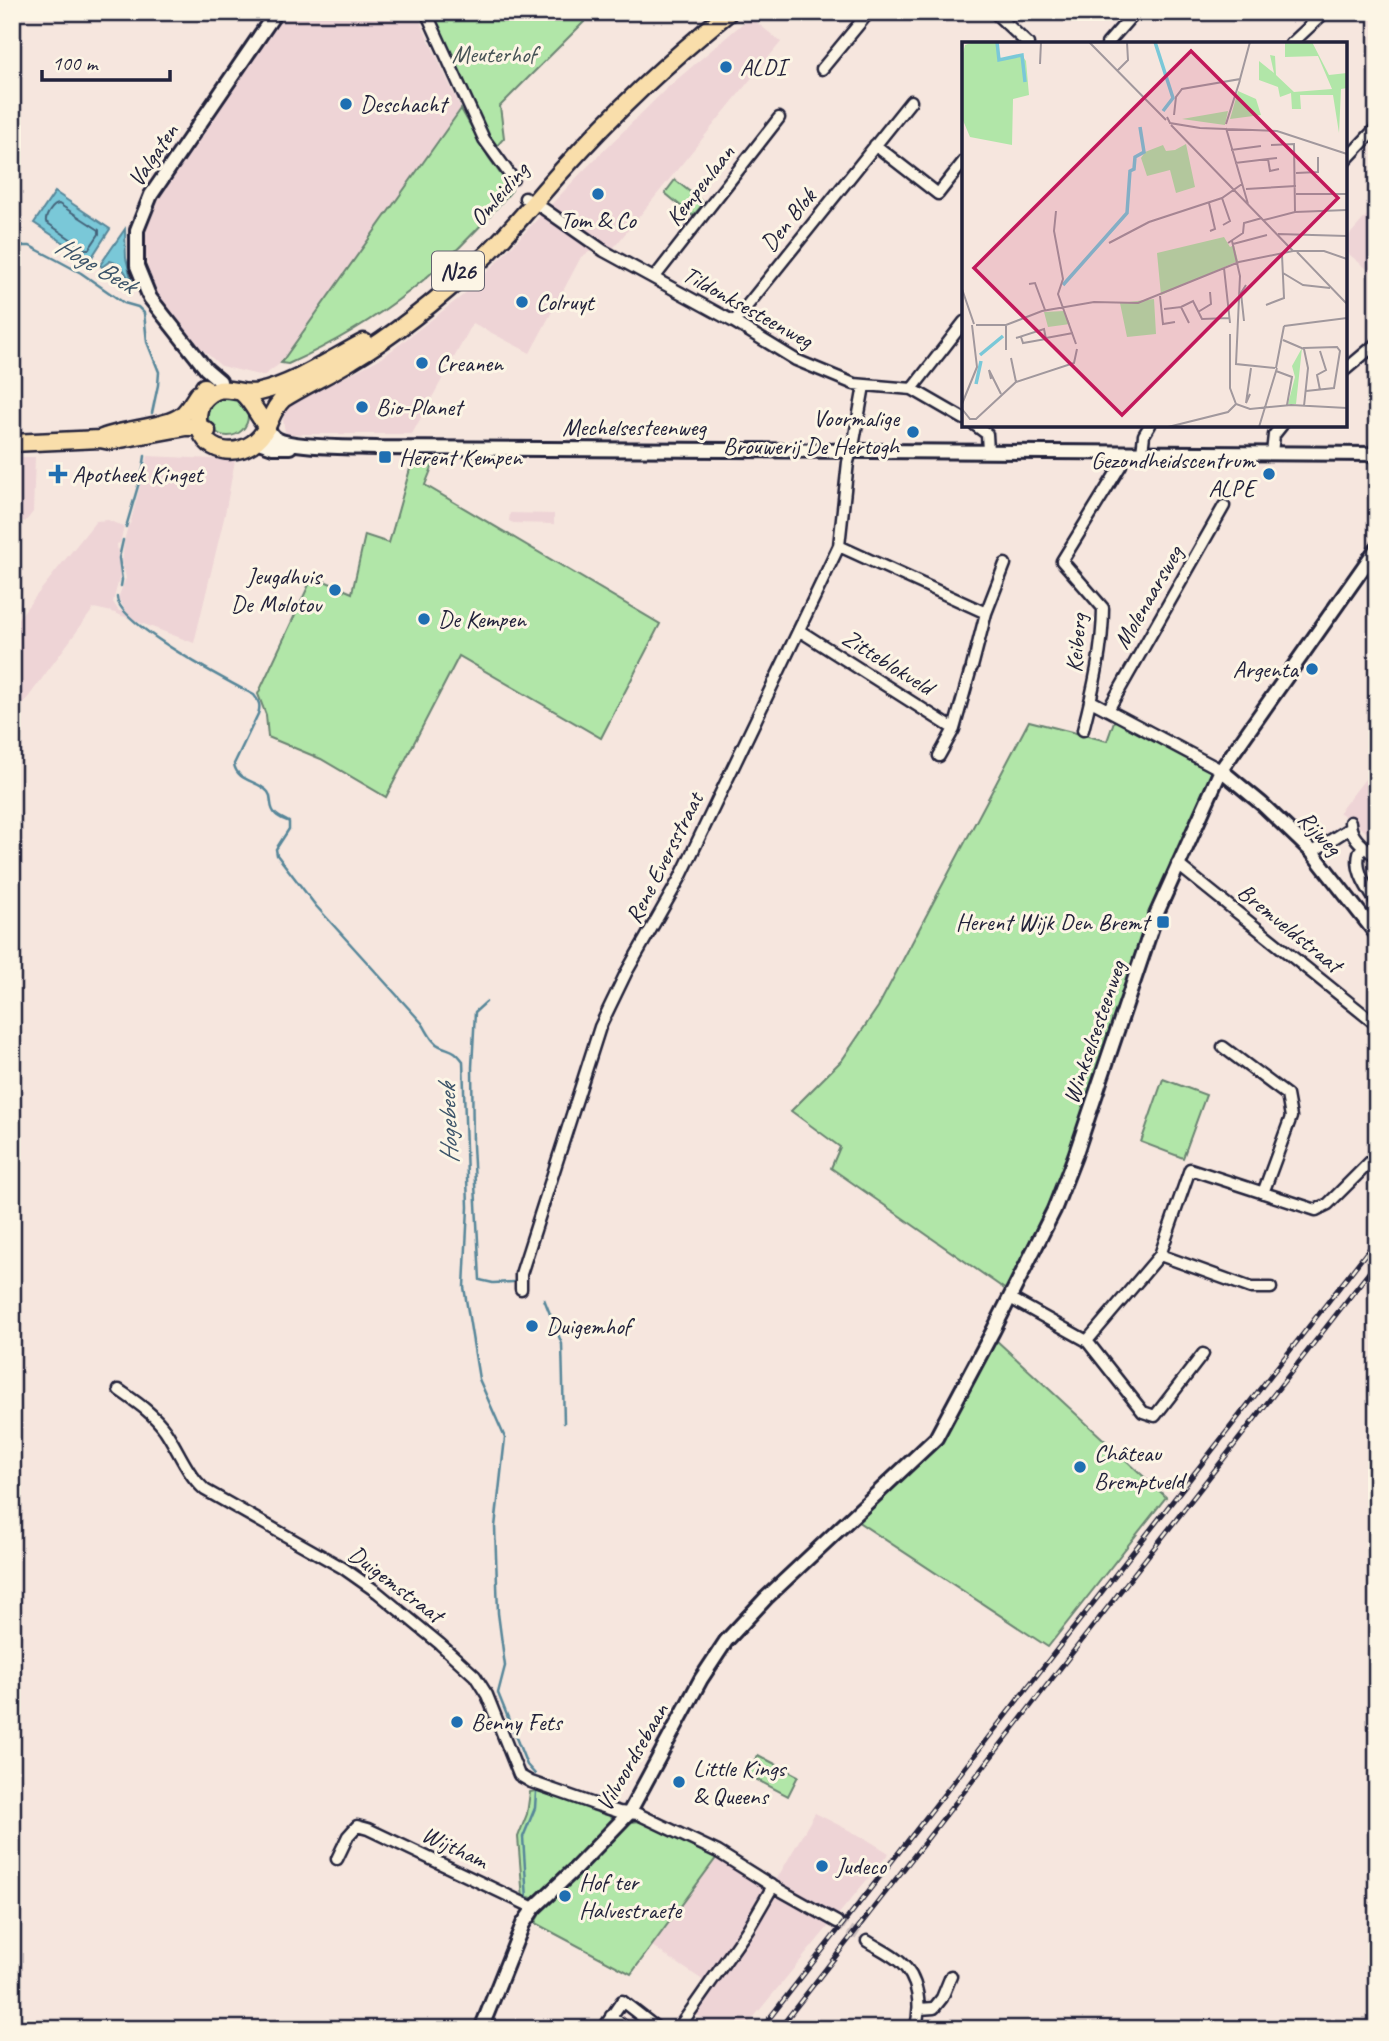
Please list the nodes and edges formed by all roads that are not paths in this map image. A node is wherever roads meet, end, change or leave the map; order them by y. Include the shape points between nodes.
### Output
1 (276, 12) edge
2 (425, 12) edge
3 (718, 12) edge
4 (729, 12) edge
5 (869, 12) edge
6 (994, 12) edge
7 (1135, 12) edge
8 (1325, 12) edge
9 (1026, 42) edge
10 (1109, 42) edge
11 (1294, 42) edge
12 (822, 69) dead end
13 (911, 101) dead end
14 (779, 118) dead end
15 (1377, 127) edge
16 (875, 145) junction
17 (1347, 159) edge
18 (962, 164) edge
19 (513, 179) dead end
20 (530, 200) junction
21 (654, 278) junction
22 (734, 322) junction
23 (962, 325) edge
24 (177, 333) junction
25 (1377, 343) edge
26 (1347, 368) edge
27 (220, 381) junction
28 (864, 386) junction
29 (912, 389) junction
30 (246, 390) junction
31 (203, 394) junction
32 (962, 418) edge
33 (263, 422) junction
34 (199, 427) junction
35 (978, 427) edge
36 (1149, 427) edge
37 (1280, 427) edge
38 (100, 439) junction
39 (256, 441) junction
40 (208, 442) junction
41 (20, 443) edge
42 (312, 445) junction
43 (851, 450) junction
44 (988, 451) junction
45 (1122, 452) junction
46 (1142, 452) junction
47 (1272, 453) junction
48 (1377, 454) edge
49 (1224, 506) dead end
50 (839, 546) junction
51 (1377, 548) edge
52 (1005, 564) dead end
53 (986, 613) junction
54 (800, 631) junction
55 (1091, 701) junction
56 (1108, 710) junction
57 (954, 729) junction
58 (1083, 730) dead end
59 (939, 756) dead end
60 (1221, 770) junction
61 (1363, 846) junction
62 (1312, 852) junction
63 (1373, 854) dead end
64 (1177, 864) junction
65 (1377, 903) edge
66 (1377, 935) edge
67 (1377, 1025) edge
68 (1223, 1047) dead end
69 (1377, 1155) edge
70 (1263, 1193) junction
71 (1160, 1255) junction
72 (1271, 1288) dead end
73 (521, 1289) dead end
74 (1010, 1298) junction
75 (1087, 1341) junction
76 (1203, 1354) dead end
77 (119, 1390) dead end
78 (846, 1523) joint
79 (629, 1813) junction
80 (337, 1858) dead end
81 (773, 1886) junction
82 (534, 1908) junction
83 (837, 1922) tunnel mouth
84 (867, 1941) tunnel mouth
85 (951, 1976) dead end
86 (919, 2009) junction
87 (611, 2016) junction
88 (481, 2029) edge
89 (603, 2029) edge
90 (627, 2029) edge
91 (658, 2029) edge
92 (678, 2029) edge
93 (915, 2029) edge

1 - 24 street, Valgaten via 151,195 139,220 139,274 150,298
2 - 19 street via 484,139
3 - 20 main road, Omleiding / N26 via 642,78 570,150
4 - 20 main road, Omleiding / N26 via 667,64
5 - 12 street
6 - 9 street
7 - 10 street
8 - 11 street
13 - 16 street, Den Blok
14 - 21 street, Kempenlaan
15 - 17 street
16 - 18 street via 938,194
16 - 22 street, Den Blok
20 - 21 street, Tildonksesteenweg
20 - 30 main road, Omleiding / N26 via 471,260 398,321 269,390
20 - 33 main road, Omleiding / N26 via 516,225 426,307 354,359 277,397 266,406
21 - 22 street, Tildonksesteenweg
22 - 28 street, Tildonksesteenweg via 796,360
23 - 29 street
24 - 27 street, Valgaten
24 - 31 street, Valgaten via 181,347 200,373
25 - 26 street
27 - 30 main road, N26 via 232,381
27 - 31 main road, N26
28 - 29 street, Tildonksesteenweg
28 - 43 street, Rene Eversstraat
29 - 32 street, Tildonksesteenweg
30 - 31 main road, N26
30 - 33 main road via 260,403
31 - 34 main road
31 - 38 main road via 180,417
33 - 34 main road, N26 via 244,439 233,442
33 - 39 main road, N26
33 - 42 street, Mechelsesteenweg via 281,441
34 - 38 main road
34 - 40 main road
35 - 44 street via 987,434
36 - 46 street
37 - 47 street via 1274,435
38 - 41 main road
39 - 40 main road via 229,451
39 - 42 street, Mechelsesteenweg via 273,447
40 - 41 main road via 187,432 63,448
42 - 43 street, Mechelsesteenweg
43 - 44 street, Mechelsesteenweg
43 - 50 street, Rene Eversstraat
44 - 45 street, Mechelsesteenweg
45 - 46 street, Mechelsesteenweg
45 - 55 street, Keiberg via 1121,465 1062,561 1103,608
46 - 47 street, Mechelsesteenweg
47 - 48 street, Mechelsesteenweg
49 - 56 street, Molenaarsweg
50 - 53 street
50 - 54 street, Rene Eversstraat
51 - 60 street, Winkselsesteenweg
52 - 53 street, Zitteblokveld
53 - 57 street, Zitteblokveld
54 - 57 street, Zitteblokveld
54 - 73 street, Rene Eversstraat via 680,878 611,1001 521,1274
55 - 56 street, Keiberg
55 - 58 street, Keiberg
56 - 60 street, Keiberg
57 - 59 street, Zitteblokveld
60 - 62 street, Rijweg
60 - 64 street, Winkselsesteenweg
61 - 62 street via 1350,824
61 - 63 street
61 - 65 street via 1358,867
62 - 66 street, Rijweg
64 - 67 street, Bremveldstraat
64 - 74 street, Winkselsesteenweg via 1054,1210
68 - 70 street via 1287,1095 1291,1117
69 - 70 street via 1328,1204 1316,1210
70 - 71 street via 1190,1169
71 - 72 street via 1251,1288
71 - 75 street
74 - 75 street
74 - 78 street, Winkselsesteenweg via 936,1438
75 - 76 street via 1143,1412 1155,1416
77 - 79 street, Duigemstraat via 164,1430 205,1490 343,1568 475,1676 488,1695 519,1774 556,1791
78 - 79 street, Vilvoordsebaan via 726,1640
79 - 81 street, Duigemstraat via 718,1852
79 - 82 street, Vilvoordsebaan
80 - 82 street, Wijtham via 357,1826
81 - 83 street, Duigemstraat
81 - 92 street
82 - 88 street, Vilvoordsebaan via 523,1924
84 - 86 street via 901,1963 915,1986
85 - 86 street via 934,2008
86 - 93 street
87 - 89 street
87 - 90 street
87 - 91 street via 622,2001

